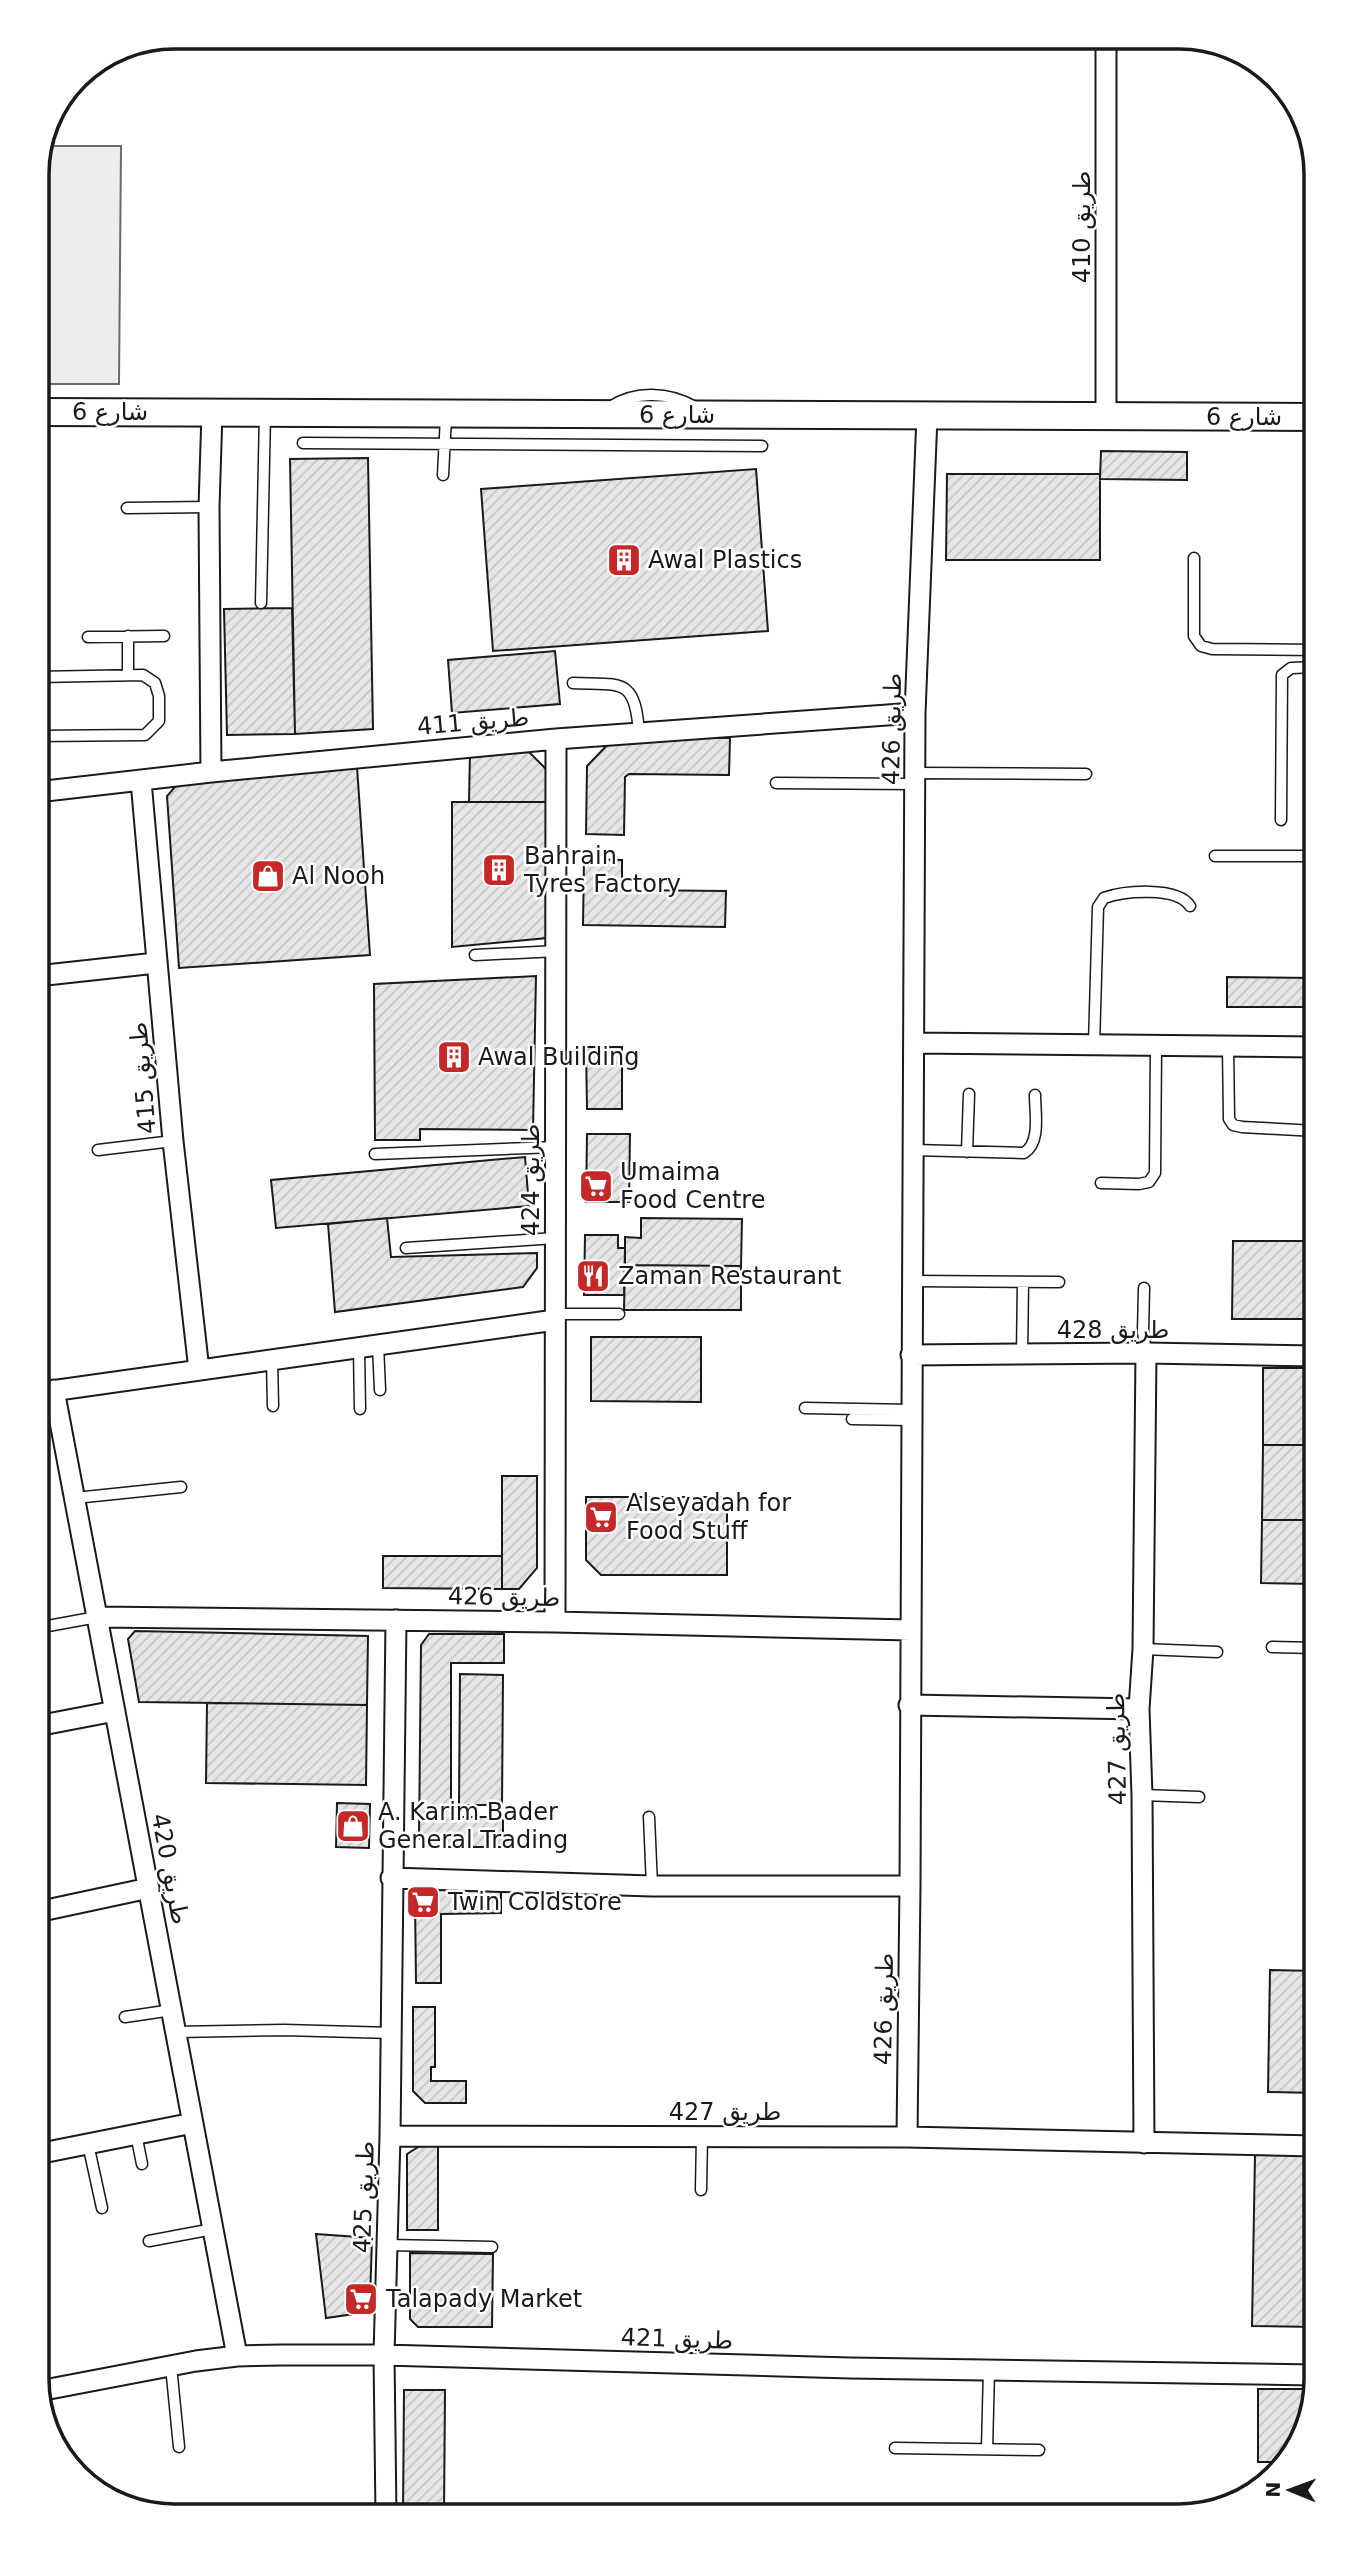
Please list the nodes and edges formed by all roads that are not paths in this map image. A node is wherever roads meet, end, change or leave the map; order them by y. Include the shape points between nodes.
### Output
1 (1106, 49) edge
2 (49, 412) edge
3 (212, 412) junction
4 (265, 413) junction
5 (446, 414) junction
6 (927, 416) junction
7 (1106, 417) junction
8 (1304, 417) edge
9 (303, 443) dead end
10 (444, 444) junction
11 (762, 446) dead end
12 (443, 475) dead end
13 (209, 507) junction
14 (127, 508) dead end
15 (1194, 558) dead end
16 (261, 603) dead end
17 (128, 636) junction
18 (164, 636) dead end
19 (88, 637) dead end
20 (1304, 650) edge
21 (1304, 667) edge
22 (128, 675) junction
23 (49, 677) edge
24 (573, 683) dead end
25 (915, 713) junction
26 (639, 733) junction
27 (49, 736) edge
28 (556, 739) junction
29 (211, 772) junction
30 (1086, 774) dead end
31 (915, 779) junction
32 (141, 780) junction
33 (776, 783) dead end
34 (49, 791) edge
35 (1281, 820) dead end
36 (1215, 856) dead end
37 (1304, 856) edge
38 (1190, 905) dead end
39 (557, 951) junction
40 (475, 955) dead end
41 (156, 963) junction
42 (49, 975) edge
43 (914, 1043) junction
44 (1094, 1045) junction
45 (1228, 1046) junction
46 (1156, 1047) junction
47 (1304, 1047) edge
48 (969, 1094) dead end
49 (1035, 1096) dead end
50 (1304, 1130) edge
51 (173, 1141) junction
52 (556, 1147) junction
53 (98, 1150) dead end
54 (913, 1150) junction
55 (967, 1152) junction
56 (375, 1154) dead end
57 (1101, 1183) dead end
58 (555, 1238) junction
59 (406, 1248) dead end
60 (912, 1281) junction
61 (1023, 1282) junction
62 (1059, 1282) dead end
63 (1144, 1288) dead end
64 (619, 1314) dead end
65 (555, 1317) junction
66 (369, 1346) junction
67 (1146, 1353) junction
68 (911, 1355) junction
69 (1022, 1355) junction
70 (1304, 1356) edge
71 (272, 1360) junction
72 (199, 1370) junction
73 (380, 1390) dead end
74 (49, 1392) edge
75 (49, 1403) edge
76 (273, 1406) dead end
77 (805, 1408) dead end
78 (360, 1409) dead end
79 (911, 1415) junction
80 (852, 1419) dead end
81 (181, 1487) dead end
82 (75, 1498) junction
83 (97, 1617) junction
84 (396, 1620) junction
85 (555, 1622) junction
86 (49, 1626) edge
87 (911, 1630) junction
88 (1272, 1647) dead end
89 (1304, 1648) edge
90 (1143, 1649) junction
91 (1217, 1652) dead end
92 (909, 1705) junction
93 (1139, 1709) junction
94 (115, 1711) junction
95 (49, 1724) edge
96 (1142, 1794) junction
97 (1199, 1797) dead end
98 (649, 1817) dead end
99 (391, 1878) junction
100 (652, 1886) junction
101 (910, 1886) junction
102 (149, 1888) junction
103 (49, 1909) edge
104 (172, 2010) junction
105 (125, 2017) dead end
106 (176, 2032) junction
107 (392, 2033) junction
108 (193, 2123) junction
109 (136, 2134) junction
110 (390, 2136) junction
111 (702, 2136) junction
112 (906, 2137) junction
113 (1144, 2143) junction
114 (88, 2144) junction
115 (1304, 2146) edge
116 (49, 2152) edge
117 (142, 2164) dead end
118 (701, 2190) dead end
119 (102, 2208) dead end
120 (213, 2229) junction
121 (149, 2241) dead end
122 (387, 2245) junction
123 (492, 2247) dead end
124 (384, 2355) junction
125 (237, 2356) junction
126 (171, 2366) junction
127 (989, 2370) junction
128 (1304, 2375) edge
129 (50, 2389) edge
130 (179, 2447) dead end
131 (895, 2448) dead end
132 (987, 2449) junction
133 (1040, 2450) dead end
134 (386, 2504) edge

1 - 7 street, طريق 410
2 - 3 street, شارع 6
3 - 4 street, شارع 6
3 - 13 street
4 - 5 street, شارع 6
4 - 16 lane
5 - 6 street, شارع 6
5 - 10 lane
6 - 7 street, شارع 6
6 - 25 street, طريق 426
7 - 8 street, شارع 6
9 - 10 lane
10 - 11 lane
10 - 12 lane
13 - 14 lane
13 - 29 street
15 - 20 lane via 1194,636 1201,646
17 - 18 lane
17 - 19 lane
17 - 22 lane
21 - 35 lane via 1290,668 1282,675
22 - 23 lane
22 - 27 lane via 150,678 158,689 159,721 150,732 139,736
24 - 26 lane via 627,690 637,707
25 - 26 street, طريق 411
25 - 31 street, طريق 426
26 - 28 street, طريق 411
28 - 29 street, طريق 411
28 - 39 street, طريق 424
29 - 32 street, طريق 411
30 - 31 lane
31 - 33 lane
31 - 43 street, طريق 426
32 - 34 street, طريق 411
32 - 41 street, طريق 415
36 - 37 lane
38 - 44 lane via 1172,894 1125,892 1104,898 1098,907
39 - 40 lane
39 - 52 street, طريق 424
41 - 42 street
41 - 51 street, طريق 415
43 - 44 street
43 - 54 street, طريق 426
44 - 46 street
45 - 46 street
45 - 47 street
45 - 50 lane via 1229,1119 1233,1125
46 - 57 lane via 1155,1173 1149,1182 1139,1184
48 - 55 lane
49 - 55 lane via 1035,1138 1029,1150 1018,1154
51 - 53 lane
51 - 72 street, طريق 415
52 - 56 lane
52 - 58 street, طريق 424
54 - 55 lane
54 - 60 street, طريق 426
58 - 59 lane
58 - 65 street, طريق 424
60 - 61 lane
60 - 68 street, طريق 426
61 - 62 lane
61 - 69 lane
63 - 67 lane
64 - 65 lane
65 - 66 street
65 - 85 street, طريق 424
66 - 71 street
66 - 73 lane
66 - 78 lane
67 - 69 street, طريق 428
67 - 70 street, طريق 428
67 - 90 street, طريق 427
68 - 69 street, طريق 428
68 - 79 street, طريق 426
71 - 72 street
71 - 76 lane
72 - 74 street
75 - 82 street, طريق 420
77 - 79 lane
79 - 80 lane
79 - 87 street, طريق 426
81 - 82 lane
82 - 83 street, طريق 420
83 - 84 street, طريق 426
83 - 86 lane
83 - 94 street, طريق 420
84 - 85 street, طريق 426
84 - 99 street, طريق 425
85 - 87 street, طريق 426
87 - 92 street, طريق 426
88 - 89 lane
90 - 91 lane
90 - 93 street, طريق 427
92 - 93 street
92 - 101 street, طريق 426
93 - 96 street, طريق 427
94 - 95 street
94 - 102 street, طريق 420
96 - 97 lane
96 - 113 street, طريق 427
98 - 100 lane
99 - 100 street
99 - 107 street, طريق 425
100 - 101 street
101 - 112 street, طريق 426
102 - 103 street
102 - 104 street, طريق 420
104 - 105 lane
104 - 106 street, طريق 420
106 - 107 lane
106 - 108 street, طريق 420
107 - 110 street, طريق 425
108 - 109 street
108 - 120 street, طريق 420
109 - 114 street
109 - 117 lane
110 - 111 street, طريق 427
110 - 122 street, طريق 425
111 - 112 street, طريق 427
111 - 118 lane
112 - 113 street, طريق 427
113 - 115 street, طريق 427
114 - 116 street
114 - 119 lane
120 - 121 lane
120 - 125 street, طريق 420
122 - 123 lane
122 - 124 street, طريق 425
124 - 125 street, طريق 421
124 - 127 street, طريق 421
124 - 134 street, طريق 425
125 - 126 street, طريق 421
126 - 129 street, طريق 421
126 - 130 lane
127 - 128 street, طريق 421
127 - 132 lane
131 - 132 lane
132 - 133 lane

